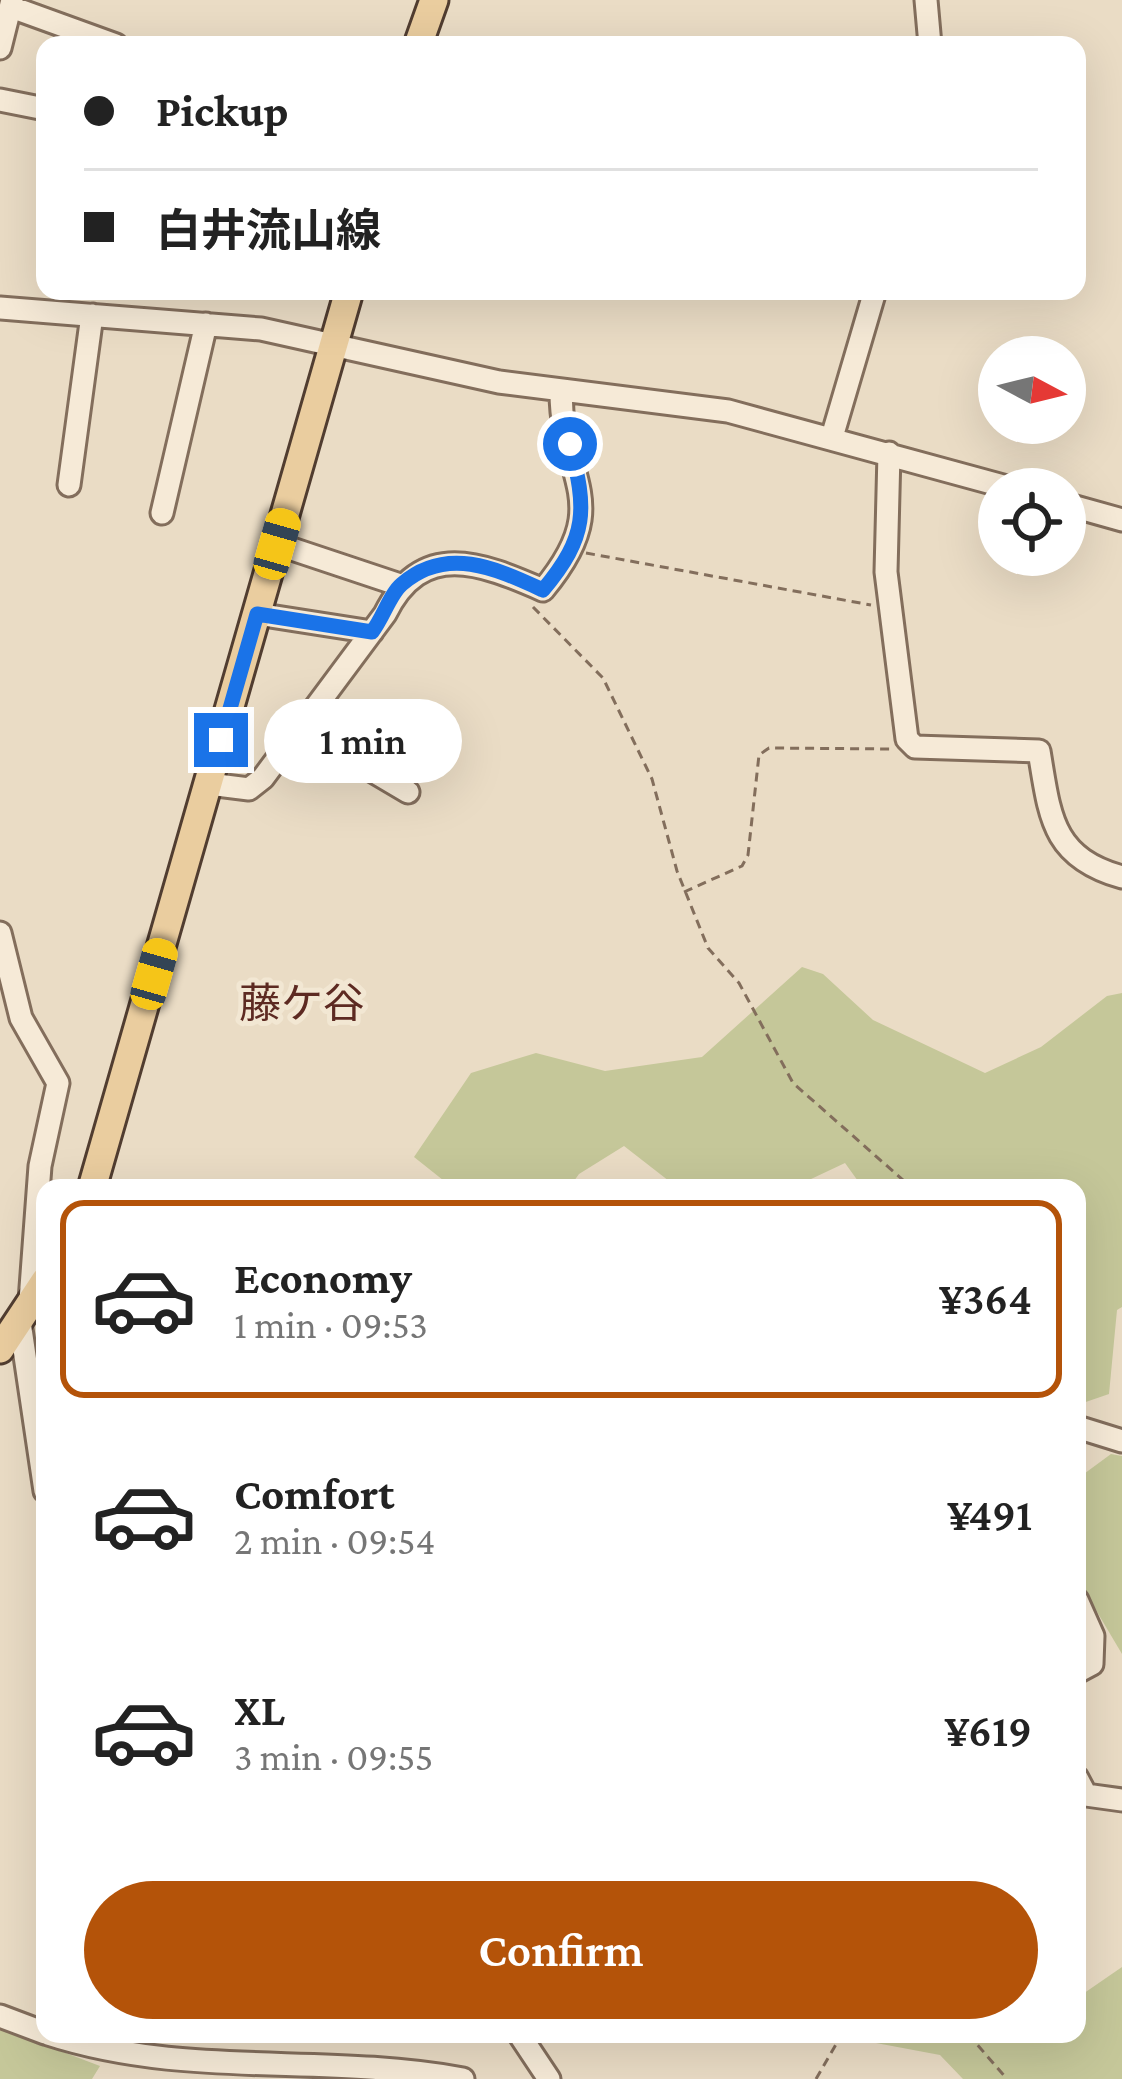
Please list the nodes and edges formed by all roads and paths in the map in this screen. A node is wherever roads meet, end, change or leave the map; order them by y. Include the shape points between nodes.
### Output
1 (434, 0) edge
2 (926, 0) edge
3 (11, 3) edge
4 (94, 36) edge
5 (421, 36) edge
6 (929, 36) edge
7 (0, 48) edge
8 (0, 100) edge
9 (36, 108) edge
10 (347, 300) edge
11 (872, 300) edge
12 (0, 308) edge
13 (92, 315) junction
14 (206, 324) junction
15 (333, 349) junction
16 (561, 391) junction
17 (832, 437) junction
18 (889, 453) junction
19 (978, 479) edge
20 (69, 485) dead end
21 (1086, 510) edge
22 (162, 513) dead end
23 (1122, 520) edge
24 (277, 544) junction
25 (573, 551) junction
26 (400, 585) junction
27 (543, 590) junction
28 (891, 609) junction
29 (257, 614) junction
30 (372, 632) junction
31 (300, 728) junction
32 (911, 743) junction
33 (209, 784) junction
34 (408, 792) dead end
35 (1122, 878) edge
36 (684, 892) junction
37 (0, 933) edge
38 (39, 1179) edge
39 (95, 1179) edge
40 (902, 1179) edge
41 (36, 1205) edge
42 (36, 1296) edge
43 (25, 1314) junction
44 (0, 1349) edge
45 (36, 1411) edge
46 (1086, 1430) edge
47 (1122, 1441) edge
48 (1086, 1626) edge
49 (1086, 1667) edge
50 (1086, 1795) edge
51 (1122, 1799) edge
52 (0, 2016) edge
53 (36, 2029) edge
54 (79, 2043) edge
55 (525, 2043) edge
56 (837, 2043) edge
57 (976, 2043) edge
58 (394, 2073) edge
59 (463, 2079) edge
60 (549, 2079) edge
61 (816, 2079) edge
62 (1007, 2079) edge

1 - 5 main road
2 - 6 street
3 - 4 street
3 - 7 street
8 - 9 street
10 - 15 main road
11 - 17 street
12 - 13 street
13 - 14 street
13 - 20 street
14 - 15 street
14 - 22 street
15 - 16 street
15 - 24 main road
16 - 17 street via 728,411
16 - 25 street via 583,513
17 - 18 street
18 - 19 street
18 - 28 street
21 - 23 street
24 - 26 street
24 - 29 main road
25 - 27 street
25 - 28 path
26 - 27 street via 464,561
26 - 30 street
27 - 36 path via 532,608 603,678 633,736
28 - 32 street
29 - 30 street
29 - 33 main road
30 - 31 street
31 - 33 street via 249,789
31 - 34 street
32 - 35 street via 1040,751 1049,814 1067,850
32 - 36 path via 769,748 759,755 742,866
33 - 39 main road
36 - 40 path via 707,948 739,983 794,1083
37 - 38 street via 21,1018 58,1083
41 - 43 street
42 - 43 main road
43 - 44 main road
43 - 45 street
46 - 47 street
48 - 49 street via 1095,1652
50 - 51 street
52 - 53 street
54 - 58 street via 178,2067
55 - 60 street
56 - 61 path
57 - 62 path
58 - 59 street

